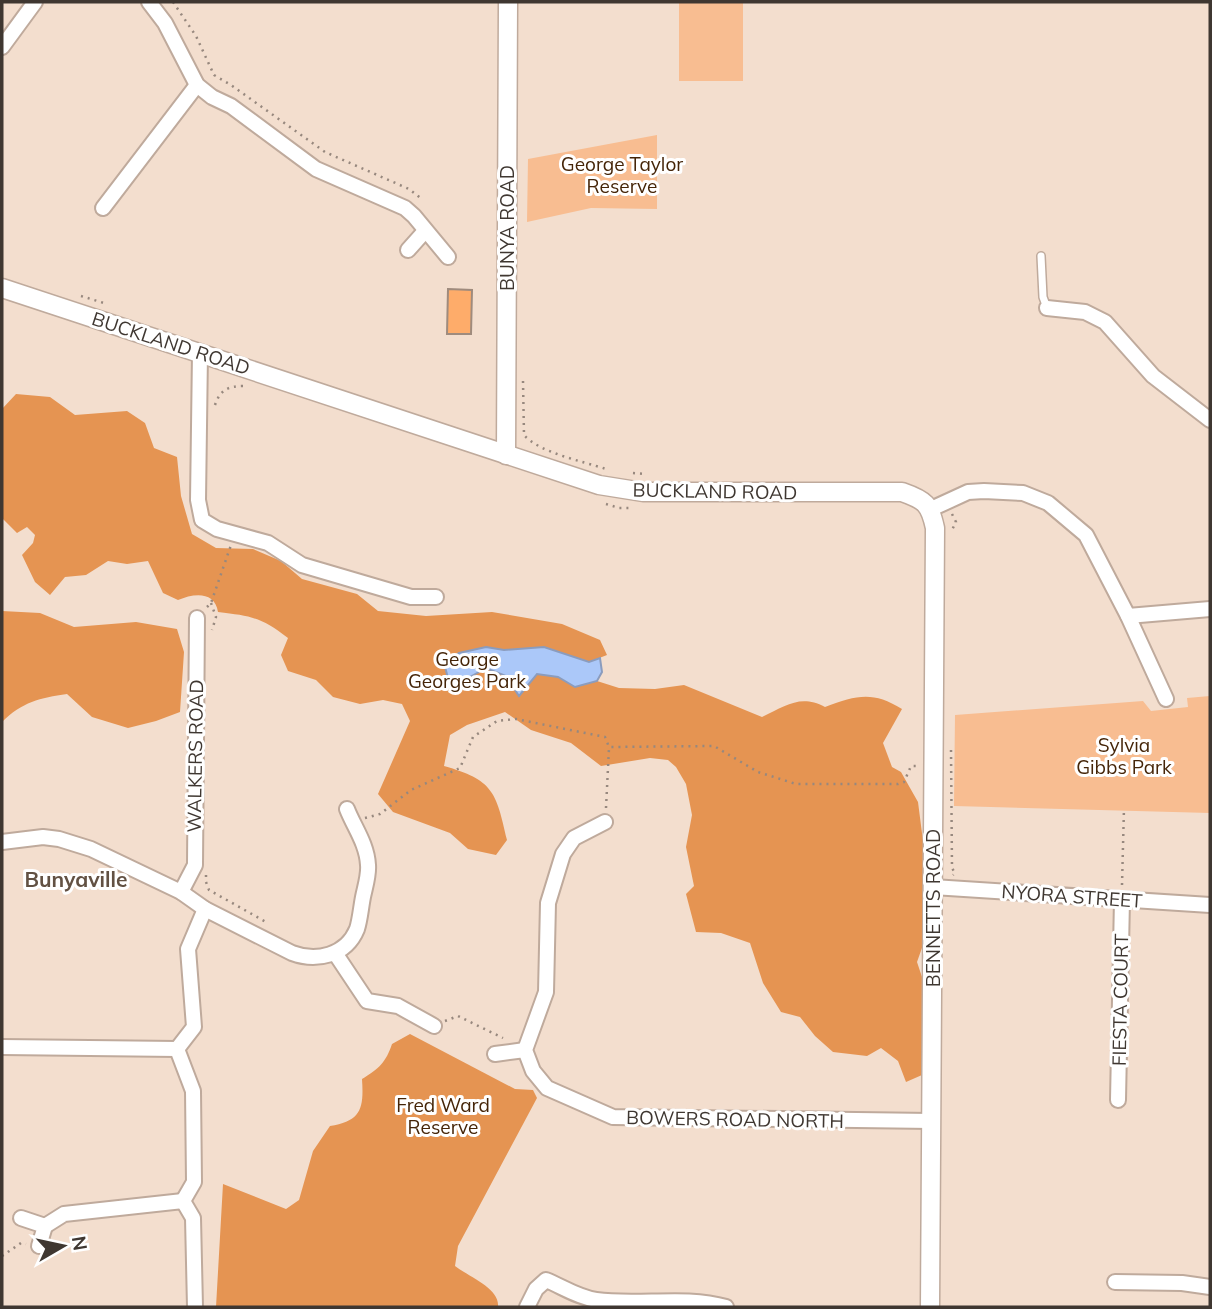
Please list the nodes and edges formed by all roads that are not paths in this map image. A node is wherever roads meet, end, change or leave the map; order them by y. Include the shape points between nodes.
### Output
1 (35, 2) edge
2 (149, 2) edge
3 (508, 2) edge
4 (2, 47) edge
5 (197, 85) junction
6 (103, 208) dead end
7 (425, 231) junction
8 (408, 250) dead end
9 (1041, 256) dead end
10 (448, 257) dead end
11 (2, 288) edge
12 (1047, 308) joint
13 (200, 353) junction
14 (1210, 420) edge
15 (506, 455) junction
16 (931, 509) junction
17 (436, 597) dead end
18 (1210, 609) edge
19 (1128, 616) junction
20 (197, 618) dead end
21 (1166, 699) dead end
22 (349, 816) road end
23 (605, 822) road end
24 (2, 842) edge
25 (933, 887) junction
26 (181, 892) junction
27 (1122, 899) junction
28 (1210, 905) edge
29 (205, 909) junction
30 (335, 953) junction
31 (434, 1026) road end
32 (2, 1046) edge
33 (177, 1049) junction
34 (520, 1051) junction
35 (495, 1054) dead end
36 (1118, 1100) dead end
37 (932, 1121) junction
38 (183, 1201) junction
39 (21, 1218) dead end
40 (45, 1226) junction
41 (39, 1246) road end
42 (1115, 1282) dead end
43 (1210, 1287) edge
44 (195, 1307) edge
45 (527, 1307) edge
46 (726, 1307) edge
47 (930, 1307) edge

1 - 4 street
2 - 5 street
3 - 15 street, BUNYA ROAD
5 - 6 street
5 - 7 street via 316,169 405,208
7 - 8 street
7 - 10 street
9 - 12 lane
11 - 13 street, BUCKLAND ROAD
12 - 14 street via 1086,312 1105,322 1153,376
13 - 15 street, BUCKLAND ROAD
13 - 17 street via 198,500 202,520 217,529 268,543 302,565 411,597
15 - 16 street, BUCKLAND ROAD via 599,485 643,492 902,492
16 - 19 street via 968,492 984,491 1023,493 1048,503 1086,535
16 - 25 street, BENNETTS ROAD via 935,528
18 - 19 street
19 - 21 street
20 - 26 street, WALKERS ROAD via 195,865
22 - 30 street via 365,846 369,867 356,930
23 - 34 street via 574,838 563,854 548,904 546,992
24 - 26 street via 43,837 75,844
25 - 27 street, NYORA STREET
25 - 37 street, BENNETTS ROAD
26 - 29 street
27 - 28 street, NYORA STREET
27 - 36 street, FIESTA COURT
29 - 30 street via 302,957
29 - 33 street via 188,949 194,1027
30 - 31 street via 367,1001 398,1006
32 - 33 street
33 - 38 street via 193,1091 194,1182
34 - 35 street
34 - 37 street, BOWERS ROAD NORTH via 547,1088 613,1117
37 - 47 street, BENNETTS ROAD
38 - 40 street via 64,1214
38 - 44 street via 193,1219
39 - 40 street
40 - 41 street
42 - 43 street
45 - 46 street via 546,1280 597,1300 707,1302

